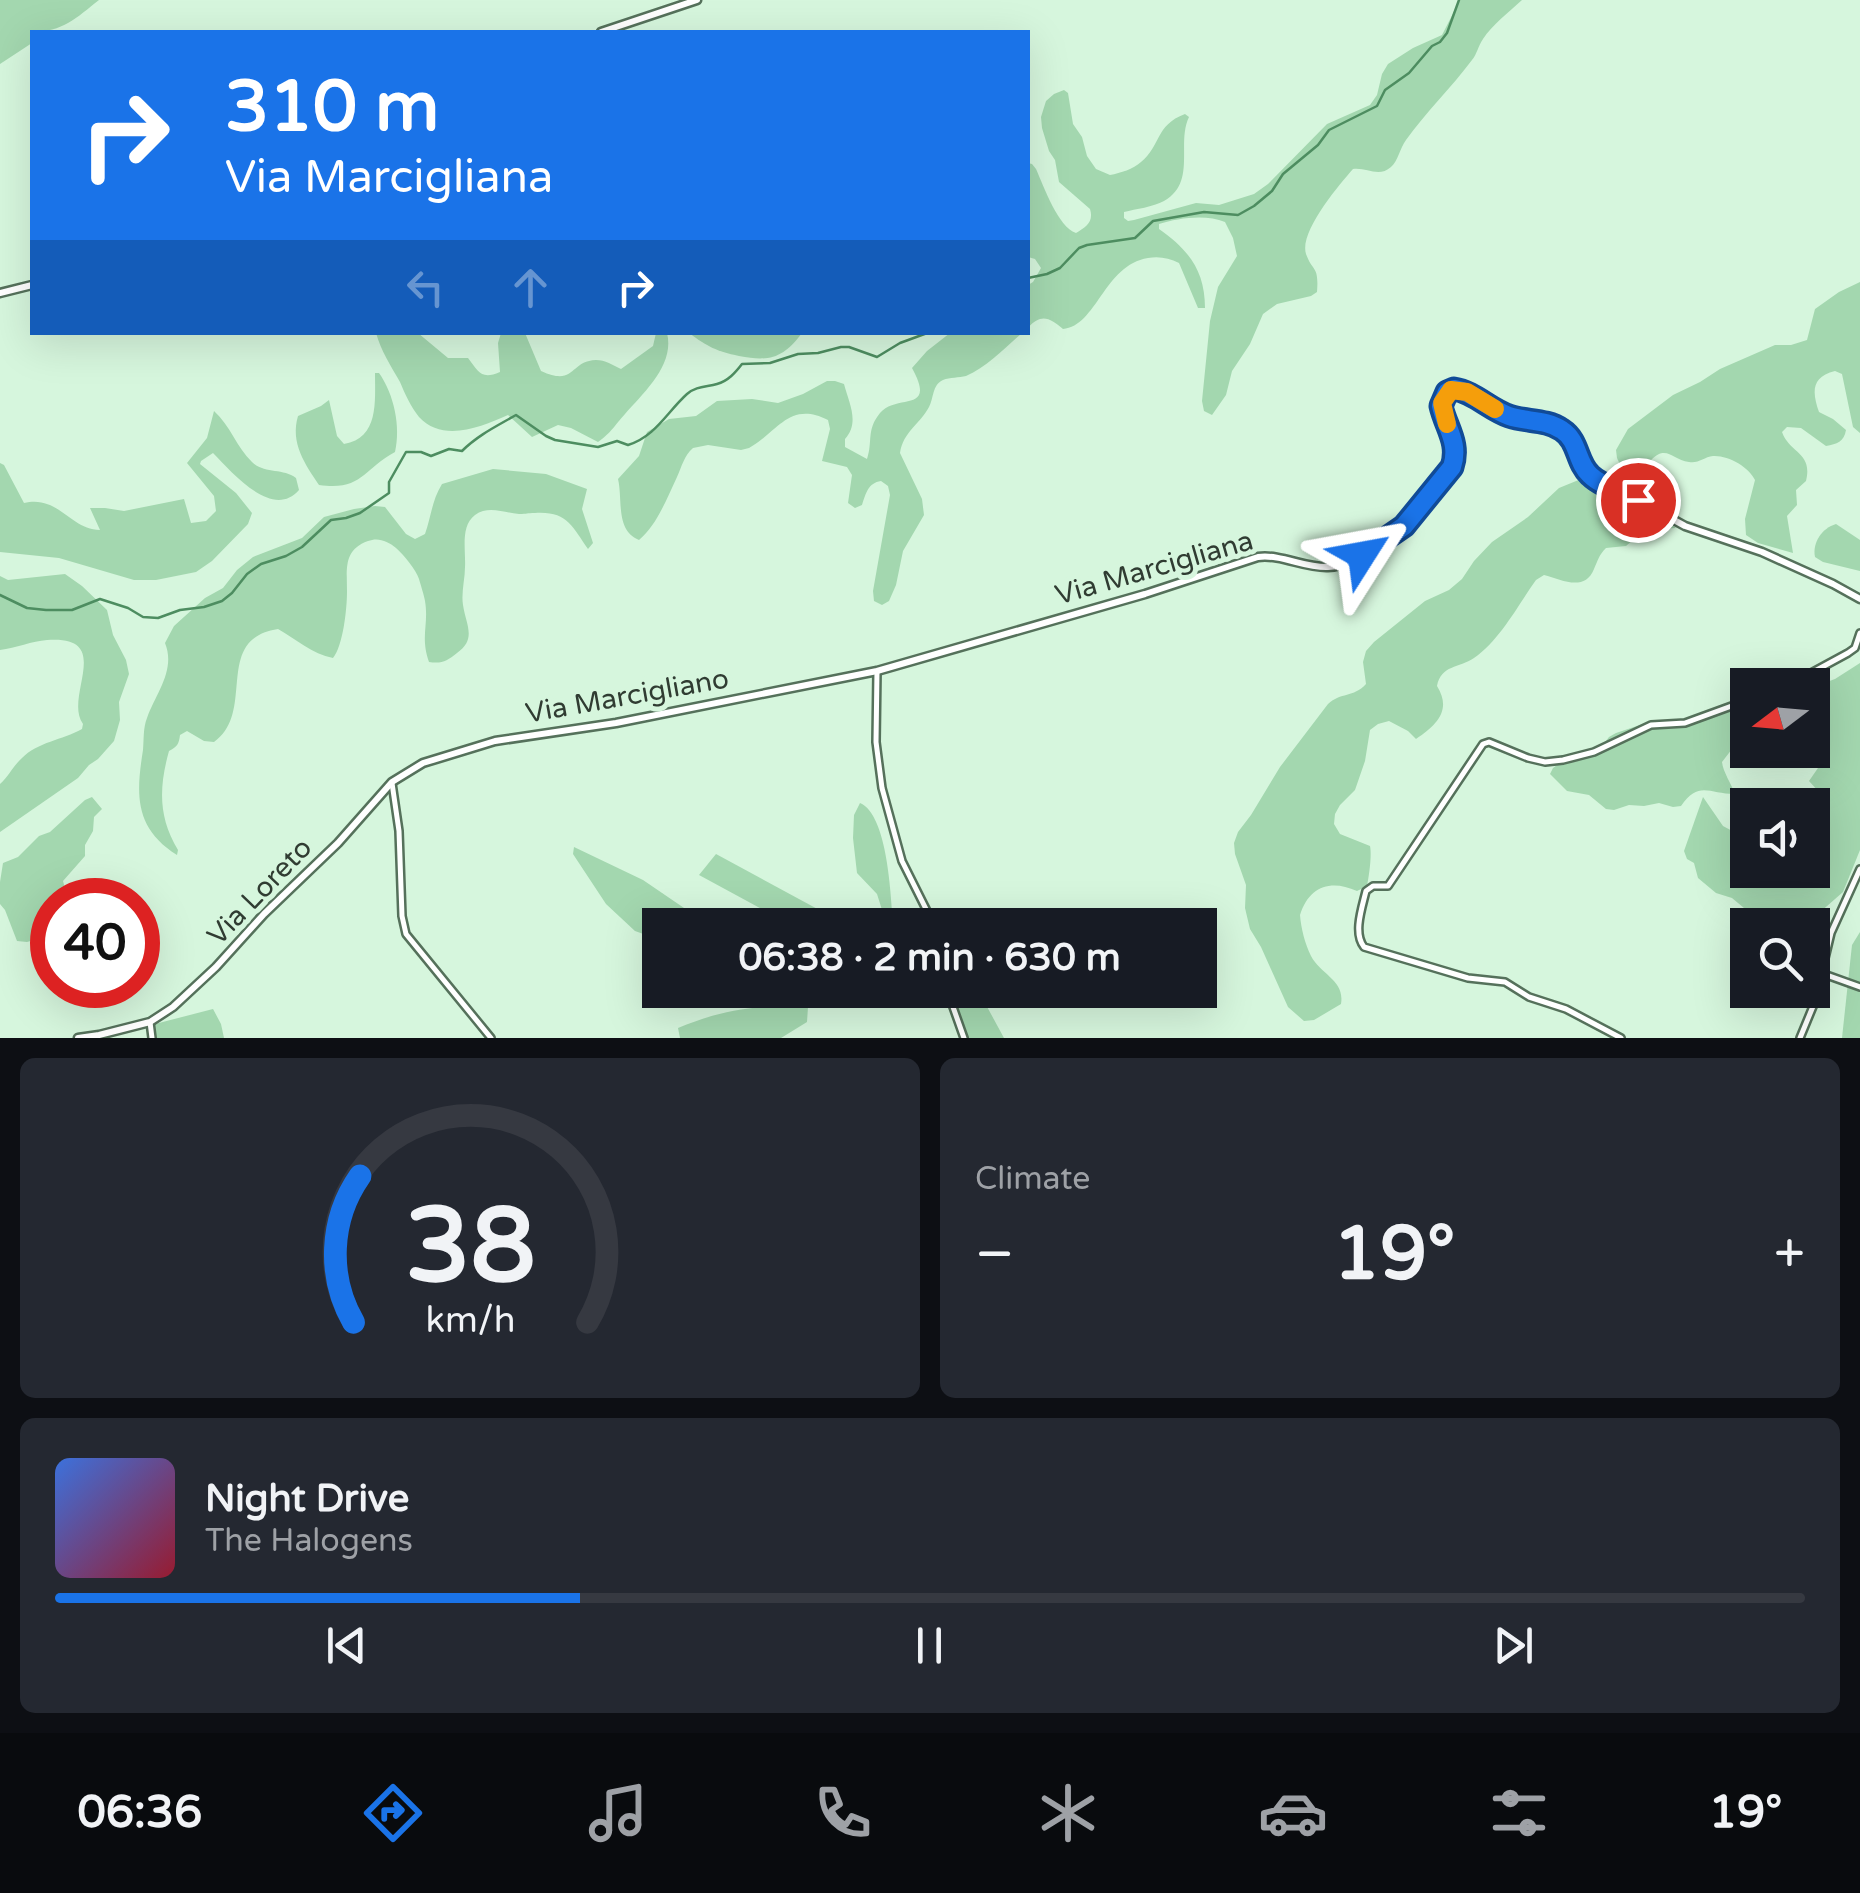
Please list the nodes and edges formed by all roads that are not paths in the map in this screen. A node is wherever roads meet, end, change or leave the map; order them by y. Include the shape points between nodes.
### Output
1 (697, 0) edge
2 (607, 30) edge
3 (30, 286) edge
4 (0, 293) edge
5 (1860, 599) edge
6 (1860, 633) edge
7 (1820, 668) edge
8 (876, 671) junction
9 (1730, 707) edge
10 (392, 782) junction
11 (1860, 869) edge
12 (926, 908) edge
13 (1830, 940) edge
14 (1830, 975) edge
15 (1860, 987) edge
16 (953, 1008) edge
17 (1813, 1008) edge
18 (150, 1022) junction
19 (78, 1038) edge
20 (152, 1038) edge
21 (491, 1038) edge
22 (964, 1038) edge
23 (1621, 1038) edge
24 (1800, 1038) edge

1 - 2 street
3 - 4 street
5 - 8 street, Via Marcigliana via 1650,508 1586,472 1562,430 1510,416 1456,389 1441,406 1456,448 1451,469 1404,526 1358,556 1326,567 1269,556 1246,560
6 - 7 street via 1855,648
8 - 10 street, Via Marcigliano via 494,741 431,760
8 - 12 street via 882,788 902,861
9 - 23 street via 1685,723 1651,725 1563,760 1545,762 1483,744 1388,886 1366,891 1359,934 1364,947 1468,978 1505,982
10 - 18 street, Via Loreto via 216,967
10 - 21 street via 406,934
11 - 13 street
14 - 15 street
16 - 22 street
17 - 24 street
18 - 19 street, Via Loreto
18 - 20 street

